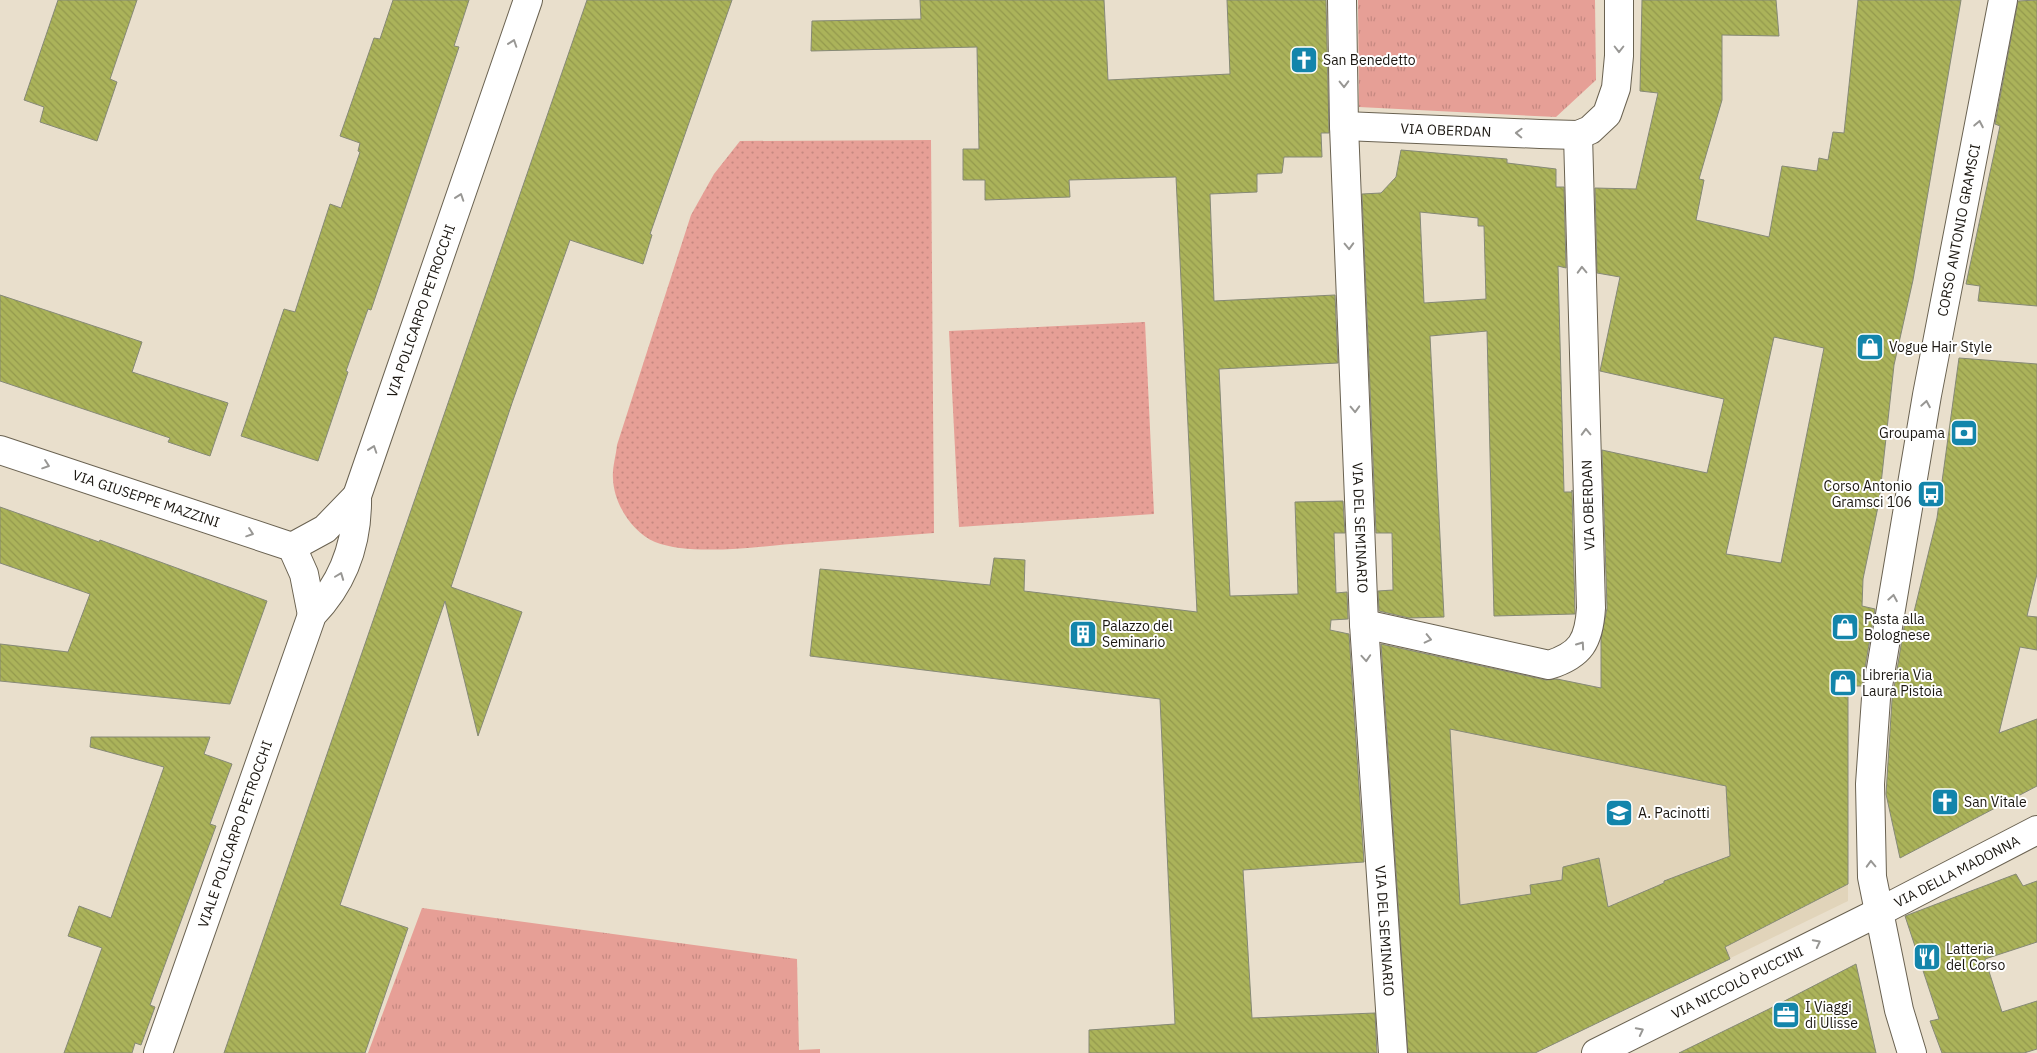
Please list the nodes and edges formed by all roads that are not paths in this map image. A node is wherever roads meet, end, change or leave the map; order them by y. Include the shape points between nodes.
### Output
1 (528, 0) edge
2 (1342, 0) edge
3 (1618, 0) edge
4 (2003, 0) edge
5 (1344, 126) junction
6 (1578, 135) junction
7 (0, 450) edge
8 (357, 496) junction
9 (292, 548) junction
10 (312, 615) junction
11 (1364, 624) junction
12 (2037, 830) edge
13 (1998, 850) junction
14 (2037, 852) edge
15 (1877, 913) junction
16 (158, 1053) edge
17 (1393, 1053) edge
18 (1596, 1053) edge
19 (1912, 1053) edge

8 -> 1 street, VIA POLICARPO PETROCCHI
2 -> 5 street, VIA DEL SEMINARIO
3 -> 6 street via 1618,71 1612,102 1598,124
15 -> 4 street, CORSO ANTONIO GRAMSCI via 1871,867 1870,784 1876,698 1927,395
6 -> 5 street, VIA OBERDAN
5 -> 11 street, VIA DEL SEMINARIO
11 -> 6 street, VIA OBERDAN via 1549,665 1572,656 1587,637 1591,608
7 -> 9 street, VIA GIUSEPPE MAZZINI
8 - 9 street via 326,528
10 -> 8 street, VIA POLICARPO PETROCCHI via 329,598 339,579 356,527
9 - 10 street via 304,574
10 - 16 street, VIALE POLICARPO PETROCCHI
11 -> 17 street, VIA DEL SEMINARIO
12 - 13 street, VIA DELLA MADONNA
13 - 14 street
13 - 15 street, VIA DELLA MADONNA
18 -> 15 street, VIA NICCOLÒ PUCCINI
15 - 19 street, CORSO ANTONIO GRAMSCI

